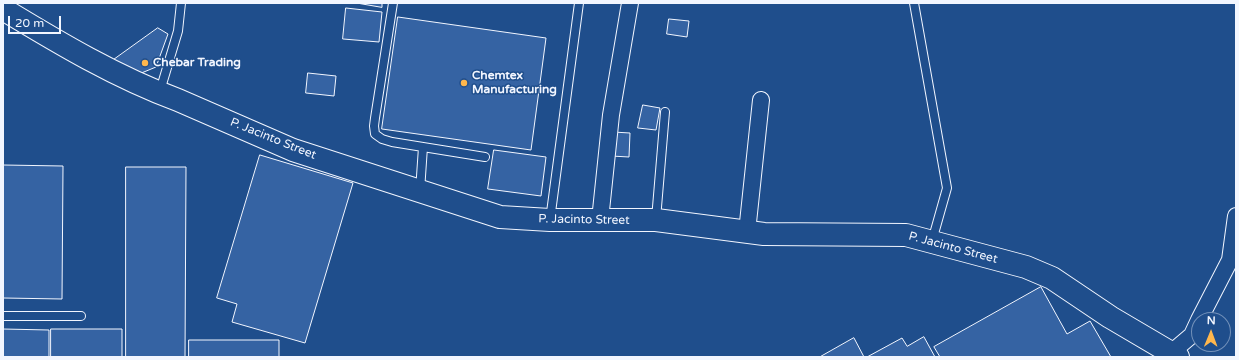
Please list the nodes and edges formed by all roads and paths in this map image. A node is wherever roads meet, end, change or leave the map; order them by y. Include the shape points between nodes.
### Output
1 (181, 3) edge
2 (393, 3) edge
3 (579, 3) edge
4 (630, 3) edge
5 (914, 3) edge
6 (3, 9) edge
7 (159, 93) junction
8 (761, 100) dead end
9 (666, 112) dead end
10 (423, 147) junction
11 (485, 157) dead end
12 (419, 192) junction
13 (1236, 216) edge
14 (550, 220) junction
15 (600, 220) junction
16 (656, 220) junction
17 (747, 232) junction
18 (932, 242) junction
19 (1203, 312) edge
20 (3, 316) edge
21 (81, 316) dead end
22 (1191, 335) edge
23 (1171, 356) edge

1 - 7 lane via 178,31
2 - 10 lane via 375,118 375,134 382,139
3 - 14 lane
4 - 15 street via 611,115
5 - 18 lane via 947,188
6 - 7 street, P. Jacinto Street via 79,55
7 - 12 street, P. Jacinto Street via 293,150
8 - 17 street
9 - 16 lane
10 - 11 lane
10 - 12 lane
12 - 14 street, P. Jacinto Street via 500,216
13 - 19 street via 1230,260
14 - 15 street, P. Jacinto Street
15 - 16 street, P. Jacinto Street
16 - 17 street, P. Jacinto Street
17 - 18 street, P. Jacinto Street via 906,235
18 - 23 street, P. Jacinto Street via 1026,267 1052,278
20 - 21 lane
22 - 23 street

